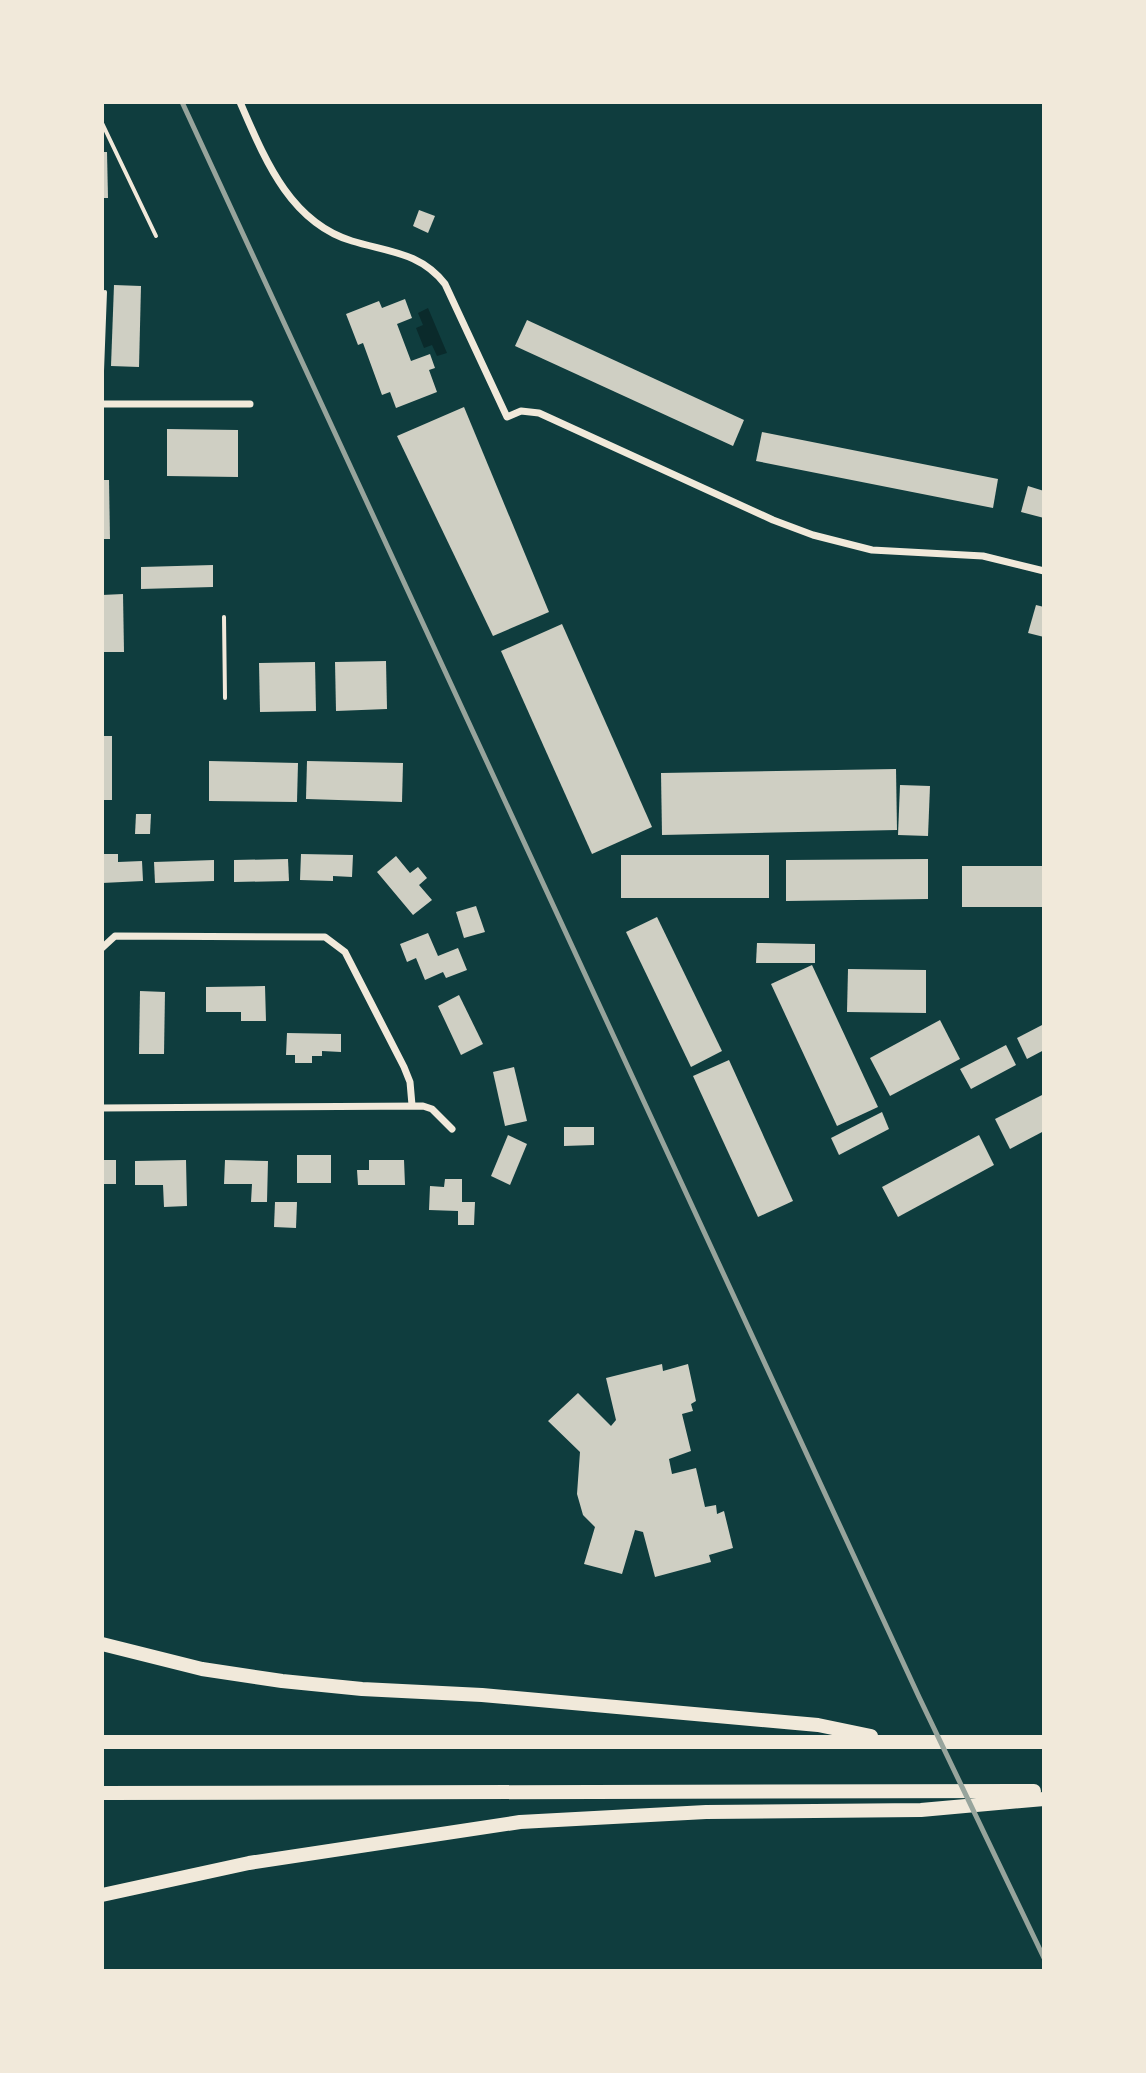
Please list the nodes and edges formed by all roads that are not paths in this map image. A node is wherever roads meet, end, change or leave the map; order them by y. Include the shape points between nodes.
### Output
1 (240, 102) edge
2 (102, 123) edge
3 (156, 236) dead end
4 (105, 292) dead end
5 (102, 371) edge
6 (102, 404) edge
7 (250, 404) dead end
8 (1044, 571) edge
9 (224, 617) dead end
10 (225, 698) dead end
11 (102, 948) edge
12 (412, 1105) junction
13 (102, 1108) edge
14 (452, 1129) dead end
15 (102, 1644) edge
16 (102, 1742) edge
17 (899, 1742) junction
18 (1044, 1742) edge
19 (1044, 1791) edge
20 (102, 1793) edge
21 (1044, 1799) edge
22 (102, 1895) edge

1 - 8 street via 273,174 305,212 350,241 408,254 436,273 507,417 521,411 539,413 773,520 844,545 983,556
2 - 3 lane
4 - 5 lane
6 - 7 street
9 - 10 lane
11 - 12 street via 115,936 325,937 352,965 404,1067
12 - 13 street
12 - 14 street via 432,1109
15 - 17 highway via 202,1669 282,1681 818,1725
16 - 17 highway
17 - 18 highway
19 - 20 highway
21 - 22 highway via 921,1810 706,1812 520,1822 249,1863

